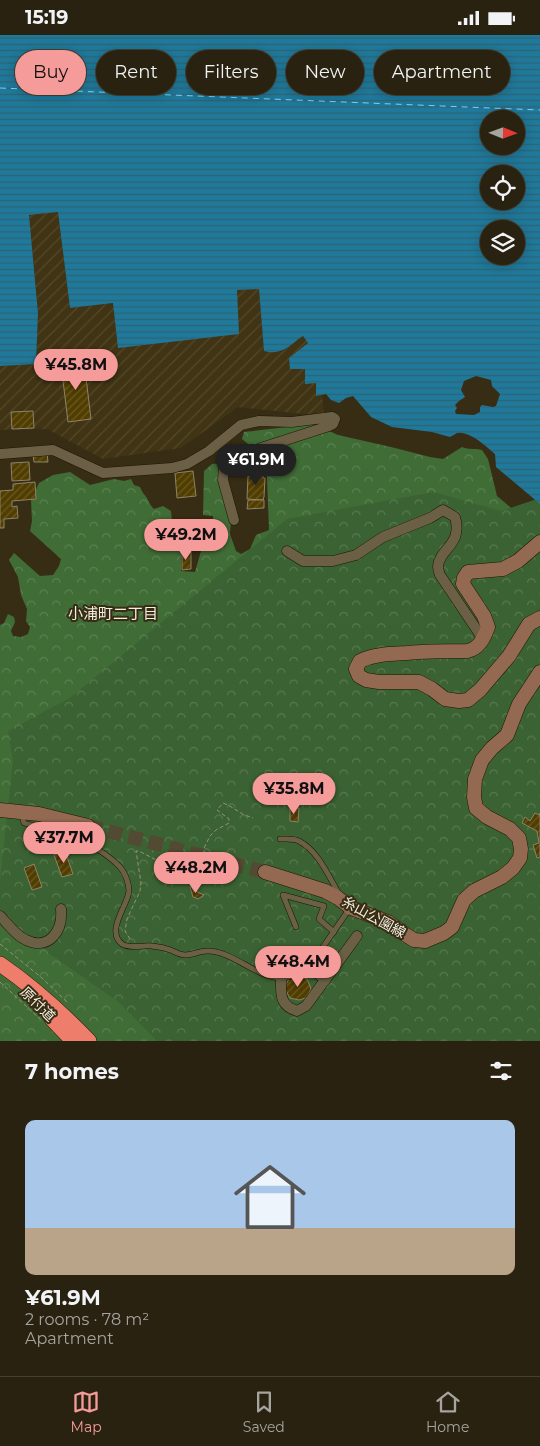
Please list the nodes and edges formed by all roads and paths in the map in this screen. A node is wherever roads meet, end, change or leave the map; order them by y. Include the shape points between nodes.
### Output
1 (0, 454) edge
2 (234, 520) dead end
3 (540, 542) edge
4 (287, 551) dead end
5 (540, 618) edge
6 (483, 639) junction
7 (540, 672) edge
8 (0, 810) edge
9 (24, 812) junction
10 (253, 818) dead end
11 (88, 826) tunnel mouth
12 (280, 839) dead end
13 (265, 872) tunnel mouth
14 (338, 898) junction
15 (351, 908) junction
16 (60, 909) dead end
17 (0, 916) edge
18 (296, 927) dead end
19 (334, 932) junction
20 (357, 936) dead end
21 (135, 946) junction
22 (0, 964) edge
23 (308, 966) junction
24 (0, 971) edge
25 (281, 978) junction
26 (325, 980) junction
27 (0, 982) edge
28 (43, 1021) dead end
29 (73, 1041) edge
30 (89, 1041) edge

1 - 2 street via 53,450 103,473 172,468 187,464 209,451 241,425 259,421 335,419 329,426 232,457 224,467 223,480
3 - 6 main road via 503,569 468,572 464,578 463,584 488,627
4 - 6 street via 303,561 333,561 356,555 383,537 430,518 443,509 455,517 458,527 453,543 438,566 440,575
5 - 6 main road via 529,624 509,656 468,700 445,699 418,682 366,680 356,669 360,661 369,657 474,650
7 - 15 main road, 糸山公園線 via 519,704 508,735 482,760 475,779 476,809 519,837 520,858 513,868 464,899 452,927 425,941 414,939 388,922
8 - 9 main road
9 - 11 main road
9 - 21 lane via 24,823 74,836 121,868 129,892 116,930 122,943
10 - 21 path via 223,803 216,809 229,823 210,836 196,881 136,851 140,891 125,931
12 - 14 lane via 298,840 311,850 325,868
13 - 14 main road, 糸山公園線
14 - 15 main road, 糸山公園線
15 - 19 lane
16 - 17 street via 62,919 59,928 44,943 24,940
18 - 19 lane via 283,895 324,907 318,919
19 - 23 lane
20 - 26 street
21 - 25 lane via 167,949 182,955 206,951 220,953
22 - 30 highway via 27,984
23 - 25 lane via 301,972
23 - 26 street
24 - 29 highway
25 - 26 street via 280,997 288,1008 297,1011 306,1006
27 - 28 path, 原付道

